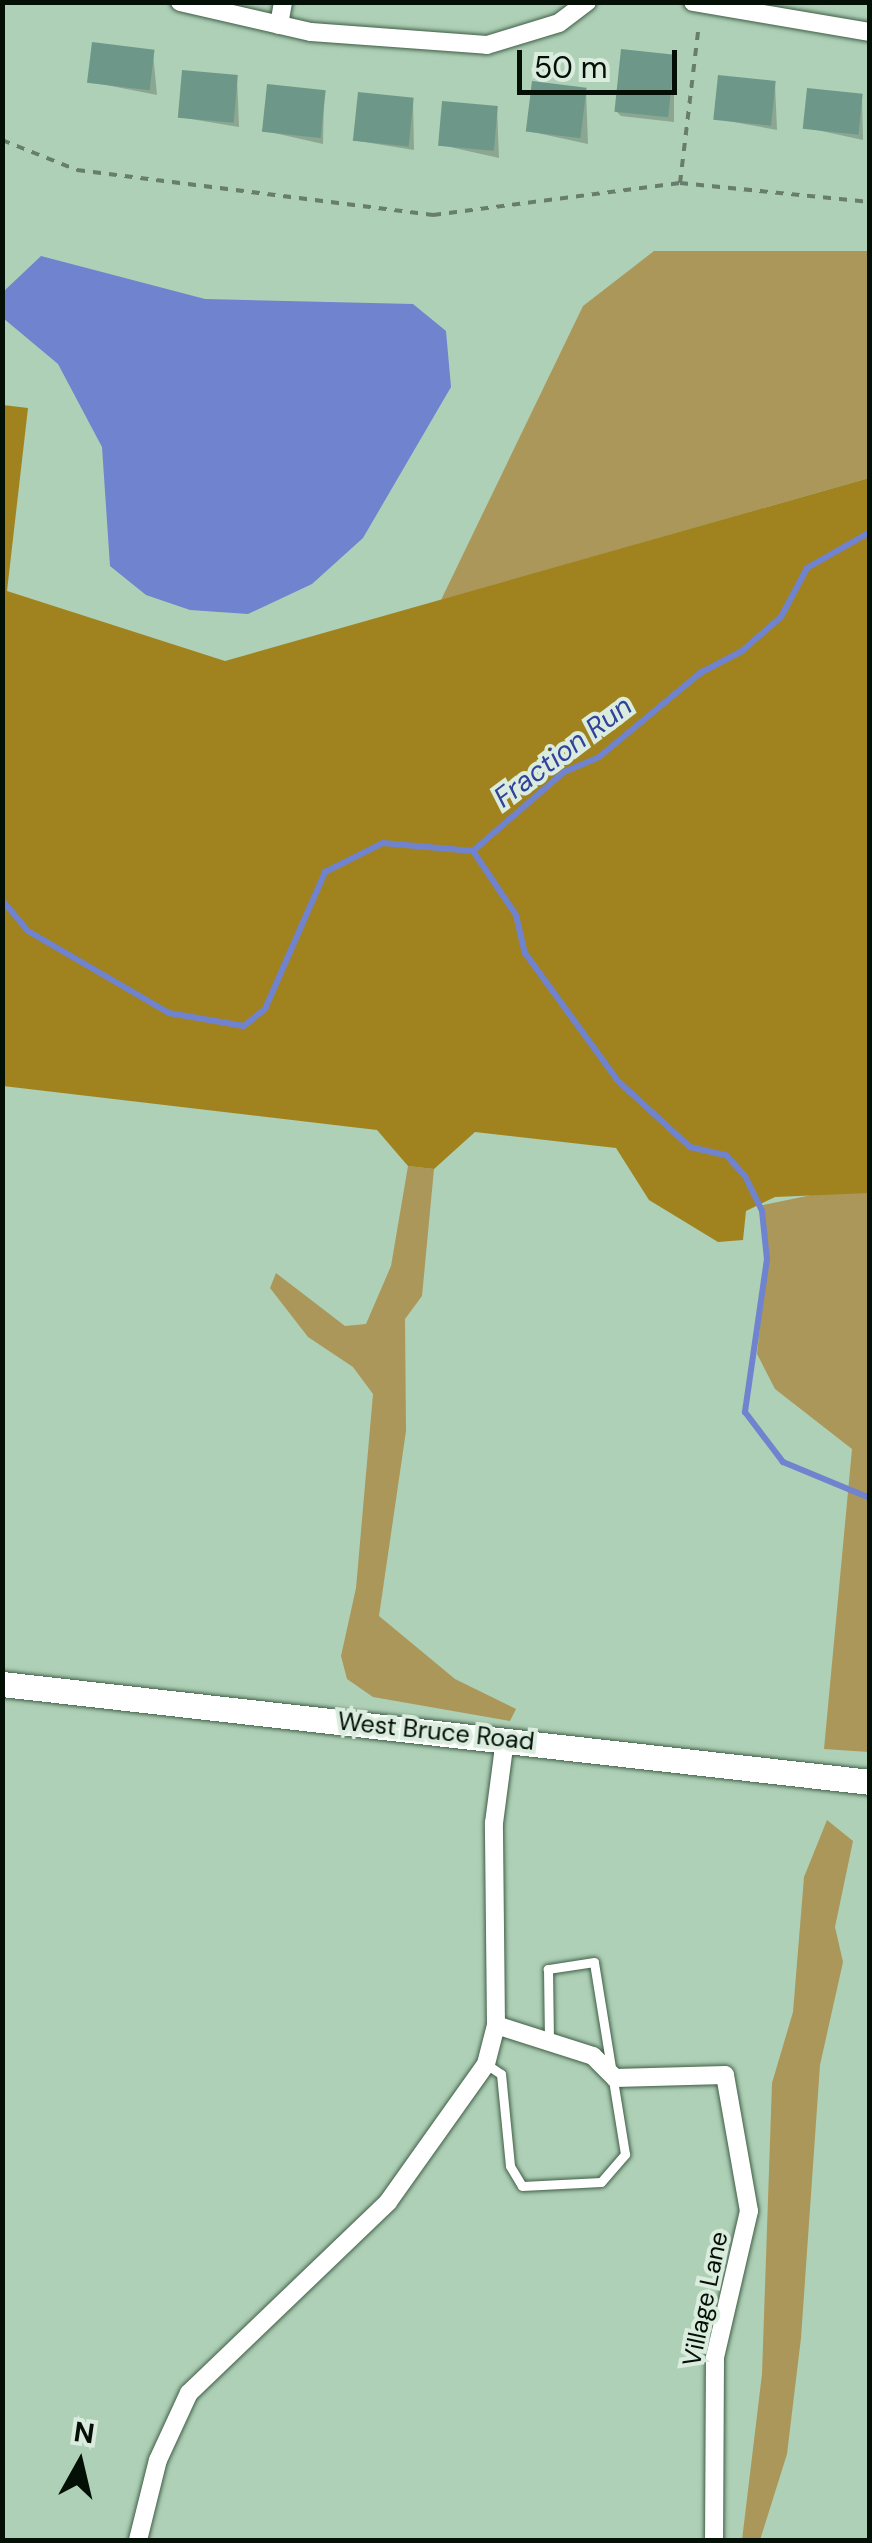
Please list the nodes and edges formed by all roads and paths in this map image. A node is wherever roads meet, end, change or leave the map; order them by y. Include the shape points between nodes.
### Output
1 (180, 2) edge
2 (282, 2) edge
3 (587, 2) edge
4 (208, 5) edge
5 (697, 5) edge
6 (279, 25) junction
7 (870, 32) edge
8 (2, 140) edge
9 (680, 183) junction
10 (870, 202) edge
11 (2, 1684) edge
12 (505, 1740) junction
13 (870, 1782) edge
14 (496, 2025) junction
15 (549, 2042) junction
16 (486, 2064) junction
17 (614, 2078) junction
18 (138, 2540) edge
19 (714, 2540) edge

1 - 4 street
2 - 6 street
3 - 6 street via 559,23 487,45
4 - 6 street
5 - 7 street
5 - 9 path
8 - 9 path via 77,170 432,216
9 - 10 path
11 - 12 street, West Bruce Road
12 - 13 street, West Bruce Road
12 - 14 street via 494,1823
14 - 15 street
14 - 16 street
15 - 17 street via 594,2056
15 - 17 lane via 548,1969 594,1962
16 - 17 lane via 501,2074 510,2166 539,2192 601,2182 617,2170 624,2154
16 - 18 street via 388,2202 189,2392 158,2460
17 - 19 street, Village Lane via 724,2075 734,2101 750,2211 715,2357

